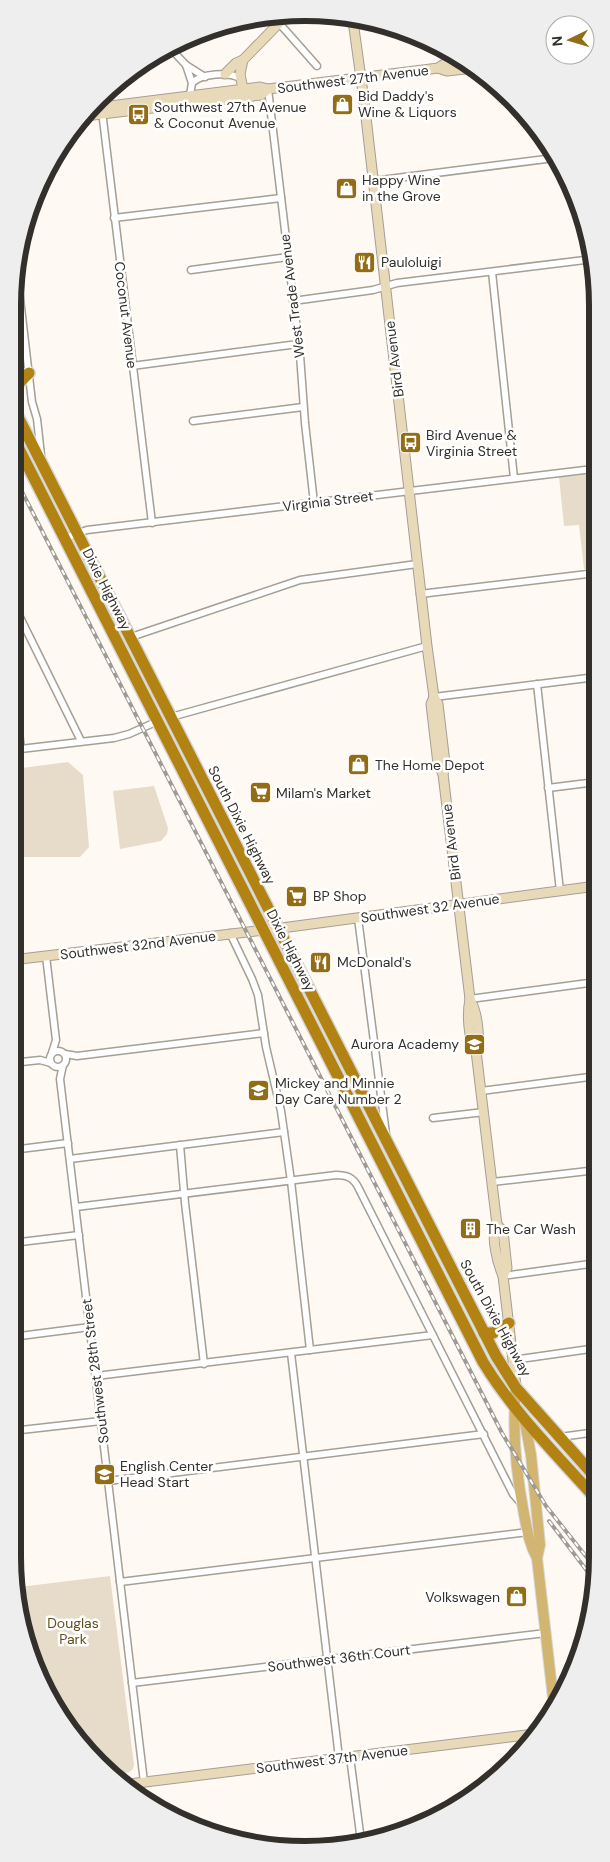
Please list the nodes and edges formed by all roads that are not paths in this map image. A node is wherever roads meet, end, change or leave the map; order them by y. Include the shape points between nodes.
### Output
1 (285, 22) edge
2 (280, 23) edge
3 (354, 26) edge
4 (175, 53) edge
5 (243, 60) junction
6 (452, 62) edge
7 (186, 65) junction
8 (317, 66) dead end
9 (438, 68) junction
10 (463, 69) edge
11 (225, 74) junction
12 (205, 77) junction
13 (240, 78) junction
14 (360, 78) junction
15 (192, 83) junction
16 (243, 89) junction
17 (268, 90) junction
18 (190, 95) junction
19 (233, 98) junction
20 (100, 108) edge
21 (548, 159) edge
22 (373, 181) junction
23 (280, 198) junction
24 (114, 218) junction
25 (288, 257) junction
26 (585, 260) edge
27 (191, 270) dead end
28 (492, 272) junction
29 (386, 287) junction
30 (293, 301) junction
31 (21, 309) edge
32 (298, 344) junction
33 (132, 366) junction
34 (28, 373) junction
35 (21, 381) edge
36 (303, 407) junction
37 (193, 421) dead end
38 (21, 422) edge
39 (21, 452) edge
40 (41, 461) junction
41 (589, 469) edge
42 (514, 478) junction
43 (409, 491) junction
44 (314, 503) junction
45 (152, 523) junction
46 (78, 533) junction
47 (65, 538) junction
48 (417, 564) junction
49 (589, 574) edge
50 (420, 594) junction
51 (21, 618) edge
52 (131, 637) junction
53 (427, 646) junction
54 (589, 678) edge
55 (538, 684) junction
56 (434, 697) junction
57 (171, 716) junction
58 (158, 720) junction
59 (81, 741) junction
60 (21, 749) edge
61 (589, 783) edge
62 (548, 788) junction
63 (589, 887) edge
64 (560, 891) junction
65 (458, 904) junction
66 (358, 918) junction
67 (278, 928) junction
68 (264, 929) junction
69 (230, 933) junction
70 (46, 956) junction
71 (21, 959) edge
72 (589, 983) edge
73 (470, 999) junction
74 (264, 1033) junction
75 (56, 1040) junction
76 (51, 1054) junction
77 (64, 1058) junction
78 (40, 1060) junction
79 (21, 1061) edge
80 (52, 1064) junction
81 (589, 1077) edge
82 (60, 1079) junction
83 (481, 1091) junction
84 (381, 1097) junction
85 (368, 1105) junction
86 (484, 1112) junction
87 (433, 1118) dead end
88 (284, 1132) junction
89 (387, 1142) junction
90 (68, 1143) junction
91 (180, 1145) junction
92 (21, 1149) edge
93 (70, 1158) junction
94 (589, 1171) edge
95 (291, 1181) junction
96 (492, 1182) junction
97 (184, 1194) junction
98 (76, 1207) junction
99 (79, 1235) junction
100 (21, 1242) edge
101 (589, 1265) edge
102 (503, 1276) junction
103 (509, 1323) junction
104 (90, 1327) junction
105 (484, 1333) junction
106 (434, 1335) junction
107 (21, 1336) edge
108 (589, 1349) edge
109 (310, 1350) junction
110 (291, 1353) junction
111 (513, 1360) junction
112 (204, 1364) junction
113 (96, 1376) junction
114 (516, 1388) junction
115 (514, 1407) junction
116 (524, 1419) junction
117 (101, 1420) junction
118 (21, 1430) edge
119 (589, 1433) edge
120 (484, 1434) junction
121 (560, 1438) junction
122 (303, 1456) junction
123 (589, 1470) edge
124 (108, 1481) junction
125 (589, 1491) edge
126 (523, 1506) junction
127 (528, 1532) junction
128 (537, 1558) junction
129 (316, 1559) junction
130 (120, 1582) junction
131 (546, 1633) junction
132 (328, 1660) junction
133 (132, 1683) junction
134 (553, 1695) edge
135 (526, 1735) edge
136 (350, 1757) junction
137 (339, 1758) junction
138 (144, 1782) junction
139 (134, 1783) edge
140 (360, 1835) edge

1 - 8 street
2 - 5 street
3 - 14 street, Bird Avenue
4 - 7 street
5 - 11 street
5 - 13 street
6 - 9 street, Southwest 27th Avenue
7 - 12 street
7 - 15 street
9 - 10 street, Southwest 27th Avenue via 447,71
9 - 14 street, Southwest 27th Avenue
11 - 12 street
11 - 13 street
12 - 15 street
13 - 16 street
14 - 17 street, Southwest 27th Avenue
14 - 22 street, Bird Avenue
15 - 18 street
16 - 17 street, Southwest 27th Avenue via 260,87
16 - 18 street, Southwest 27th Avenue
16 - 19 street
17 - 19 street, Southwest 27th Avenue via 261,95
17 - 23 street, West Trade Avenue
18 - 20 street, Southwest 27th Avenue
19 - 20 street, Southwest 27th Avenue
20 - 24 street, Coconut Avenue
21 - 22 street
22 - 29 street, Bird Avenue
23 - 24 street
23 - 25 street, West Trade Avenue
24 - 33 street, Coconut Avenue
25 - 27 street
25 - 30 street, West Trade Avenue
26 - 28 street
28 - 29 street
28 - 42 street
29 - 30 street
29 - 43 street, Bird Avenue
30 - 32 street, West Trade Avenue
31 - 34 street
32 - 33 street
32 - 36 street, West Trade Avenue
33 - 45 street, Coconut Avenue
34 - 35 highway
34 - 40 street
36 - 37 street
36 - 44 street, West Trade Avenue
38 - 40 highway, South Dixie Highway
39 - 47 highway, Dixie Highway
40 - 46 highway, South Dixie Highway
41 - 42 street, Virginia Street
42 - 43 street, Virginia Street
43 - 44 street, Virginia Street
43 - 48 street, Bird Avenue
44 - 45 street, Virginia Street
45 - 46 street, Virginia Street
46 - 47 street, Virginia Street
46 - 52 highway, South Dixie Highway
47 - 58 highway, Dixie Highway
48 - 50 street, Bird Avenue
48 - 52 street via 300,580
49 - 50 street
50 - 53 street, Bird Avenue
51 - 59 street
52 - 57 highway, South Dixie Highway
53 - 56 street, Bird Avenue
53 - 57 street
54 - 55 street
55 - 56 street
55 - 62 street
56 - 65 street, Bird Avenue via 431,704 438,764 443,774
57 - 67 highway, South Dixie Highway
58 - 59 street via 125,735
58 - 68 highway, Dixie Highway
59 - 60 street
61 - 62 street
62 - 64 street
63 - 64 street, Southwest 32 Avenue
64 - 65 street, Southwest 32 Avenue
65 - 66 street, Southwest 32 Avenue
65 - 73 street, Bird Avenue
66 - 67 street, Southwest 32 Avenue
66 - 84 street
67 - 68 street, Southwest 32 Avenue
67 - 85 highway, South Dixie Highway
68 - 69 street, Southwest 32nd Avenue
68 - 115 highway, Dixie Highway via 483,1362
69 - 70 street, Southwest 32nd Avenue
69 - 74 street via 256,988
70 - 71 street, Southwest 32nd Avenue
70 - 75 street, Southwest 28th Street
72 - 73 street
73 - 83 street, Bird Avenue via 472,1045 476,1051
74 - 77 street
74 - 88 street
75 - 76 street, Southwest 28th Street
75 - 77 street, Southwest 28th Street
76 - 77 street via 56,1051
76 - 78 street
76 - 80 street, Southwest 28th Street
77 - 80 street via 58,1067
77 - 82 street, Southwest 28th Street
78 - 79 street
78 - 80 street
80 - 82 street, Southwest 28th Street
81 - 83 street
82 - 90 street, Southwest 28th Street
83 - 86 street, Bird Avenue
84 - 85 street
84 - 89 street
85 - 89 highway, South Dixie Highway
86 - 87 street
86 - 96 street, Bird Avenue
88 - 91 street
88 - 95 street
89 - 105 highway, South Dixie Highway
90 - 92 street
90 - 93 street, Southwest 28th Street
91 - 93 street
91 - 97 street
93 - 98 street, Southwest 28th Street
94 - 96 street
95 - 97 street
95 - 106 street via 336,1175 350,1177
95 - 109 street
96 - 102 street, Bird Avenue via 498,1265
97 - 98 street
97 - 112 street
98 - 99 street, Southwest 28th Street
99 - 100 street
99 - 104 street, Southwest 28th Street
101 - 102 street
102 - 103 street, Bird Avenue
103 - 105 highway via 493,1333
103 - 111 street, Bird Avenue
104 - 107 street
104 - 113 street, Southwest 28th Street
105 - 114 highway, South Dixie Highway
106 - 109 street
106 - 120 street
108 - 111 street
109 - 110 street
110 - 112 street
110 - 122 street
111 - 114 street, Bird Avenue
112 - 113 street
113 - 117 street, Southwest 28th Street
114 - 115 main road
114 - 116 main road
114 - 121 highway, South Dixie Highway
115 - 116 highway, Dixie Highway
115 - 126 main road
116 - 125 highway
116 - 128 main road via 540,1544
117 - 118 street
117 - 124 street, Southwest 28th Street
119 - 121 street
120 - 122 street
120 - 126 street via 513,1494
121 - 123 highway, South Dixie Highway
122 - 124 street
122 - 129 street
124 - 130 street, Southwest 28th Street
126 - 127 main road
127 - 128 main road
127 - 129 street
128 - 131 main road
129 - 130 street
129 - 132 street
130 - 133 street, Southwest 28th Street
131 - 132 street, Southwest 36th Court
131 - 134 main road
132 - 133 street, Southwest 36th Court
132 - 137 street
133 - 138 street, Southwest 28th Street
135 - 136 street, Southwest 37th Avenue
136 - 137 street, Southwest 37th Avenue
136 - 140 street
137 - 138 street, Southwest 37th Avenue
138 - 139 street, Southwest 37th Avenue

